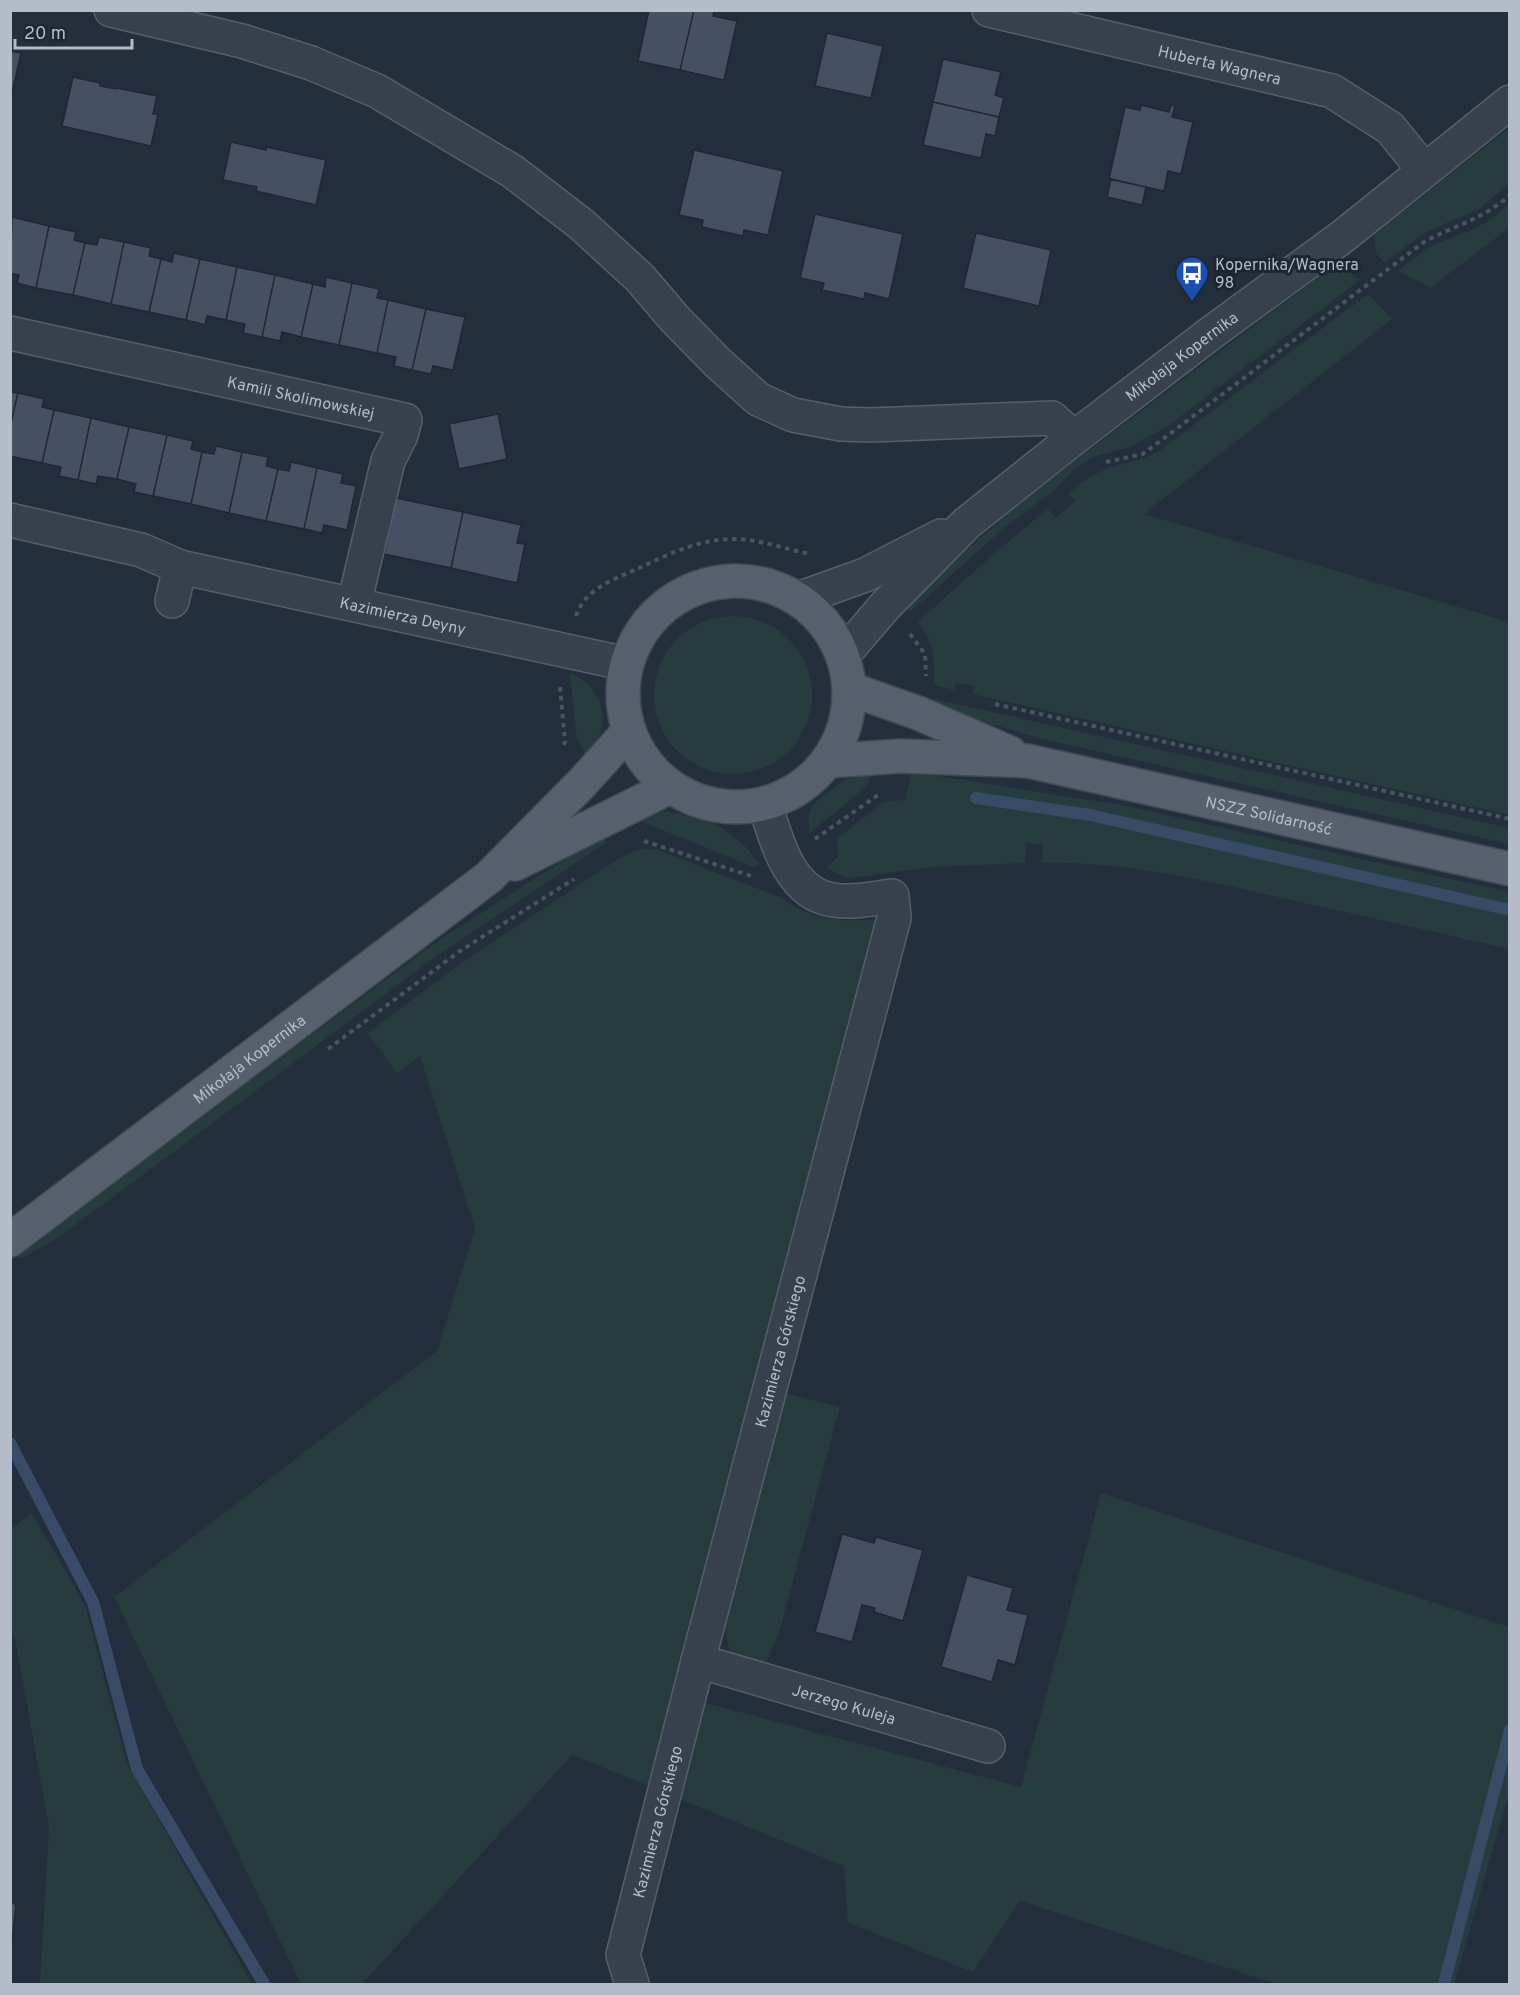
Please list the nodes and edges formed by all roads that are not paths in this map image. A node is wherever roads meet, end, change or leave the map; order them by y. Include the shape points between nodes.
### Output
1 (111, 10) edge
2 (989, 10) edge
3 (1509, 102) edge
4 (1424, 170) junction
5 (10, 333) edge
6 (1074, 438) junction
7 (10, 520) edge
8 (967, 523) junction
9 (180, 567) junction
10 (798, 599) junction
11 (172, 601) dead end
12 (354, 604) junction
13 (843, 655) junction
14 (627, 663) junction
15 (850, 689) junction
16 (628, 732) junction
17 (828, 761) junction
18 (1028, 761) junction
19 (670, 788) junction
20 (765, 804) junction
21 (1509, 869) edge
22 (489, 877) junction
23 (10, 1240) edge
24 (698, 1661) junction
25 (988, 1746) dead end
26 (632, 1984) edge

1 - 6 street via 242,41 311,63 376,91 512,171 581,224 640,278 717,362 758,399 794,415 841,424 1052,418
2 - 4 street, Huberta Wagnera via 1332,91 1390,128
3 - 4 street, Mikołaja Kopernika
4 - 6 street, Mikołaja Kopernika via 1342,237
5 - 12 street, Kamili Skolimowskiej via 405,420 388,461
6 - 8 street, Mikołaja Kopernika
7 - 9 street, Kazimierza Deyny via 141,550
8 - 10 street, Mikołaja Kopernika via 866,574
8 - 13 street, Mikołaja Kopernika
9 - 11 street
9 - 12 street, Kazimierza Deyny
10 - 13 main road via 825,623
10 - 14 main road via 766,584 731,580 696,587 666,604 642,630
12 - 14 street, Kazimierza Deyny
13 - 15 main road
14 - 16 main road via 622,697
15 - 17 main road via 841,738
15 - 18 main road, NSZZ Solidarność via 918,713
16 - 19 main road via 645,763
16 - 22 main road, Mikołaja Kopernika
17 - 18 main road, NSZZ Solidarność via 901,756
17 - 20 main road via 810,781
18 - 21 main road, NSZZ Solidarność
19 - 20 main road via 698,802 729,808
19 - 22 main road, Mikołaja Kopernika
20 - 24 street, Kazimierza Górskiego via 785,861 800,882 816,895 831,900 892,896 894,918
22 - 23 main road, Mikołaja Kopernika
24 - 25 street, Jerzego Kuleja
24 - 26 street, Kazimierza Górskiego via 623,1955

